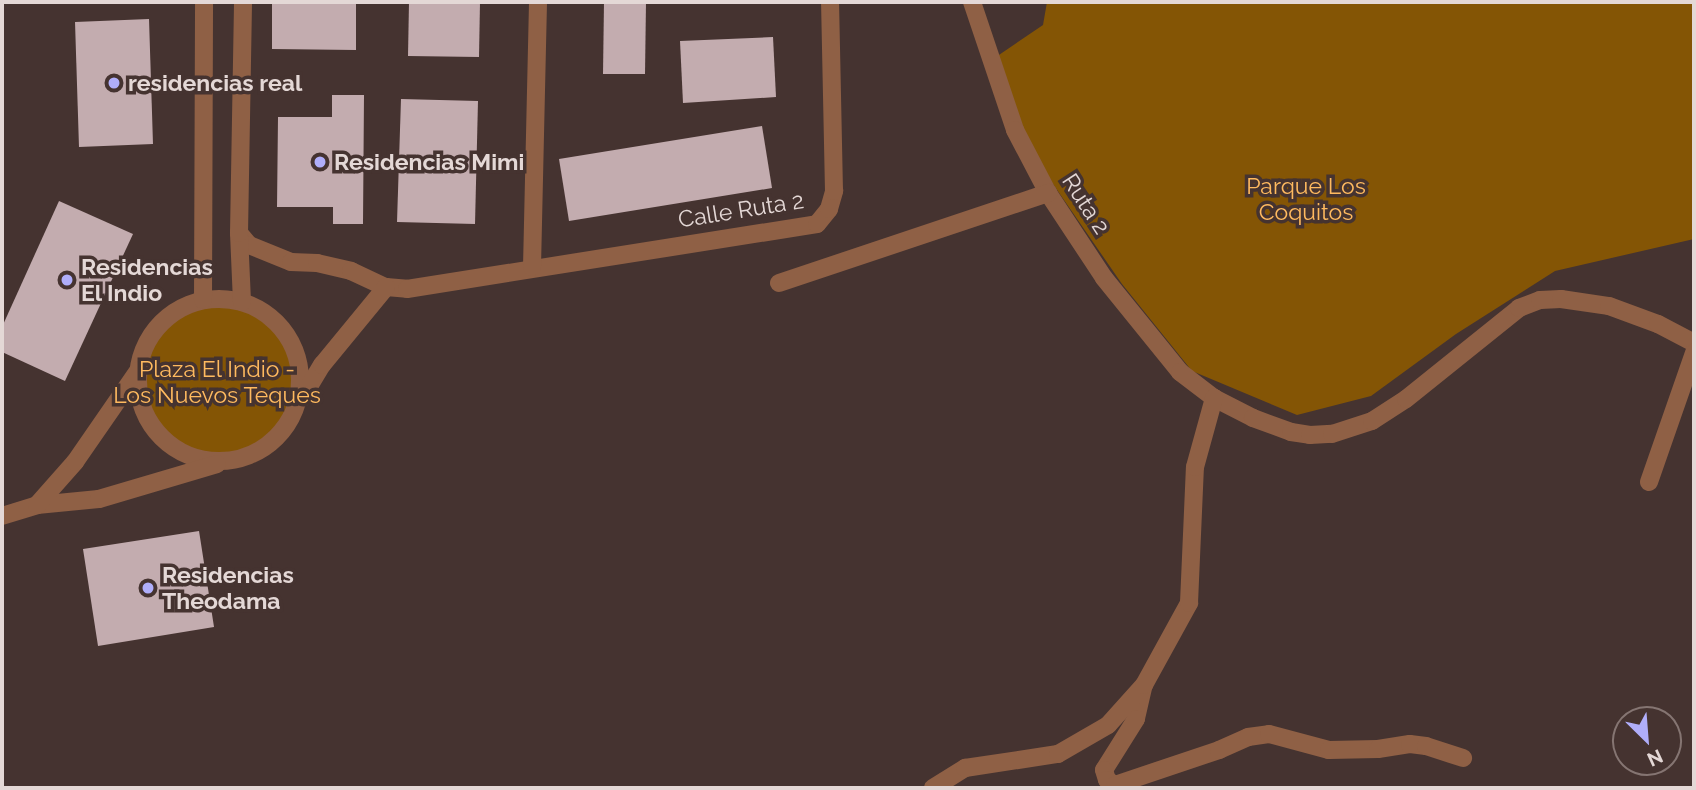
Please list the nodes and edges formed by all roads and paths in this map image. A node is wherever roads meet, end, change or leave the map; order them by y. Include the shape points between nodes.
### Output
1 (204, 2) edge
2 (243, 2) edge
3 (538, 2) edge
4 (830, 2) edge
5 (972, 2) edge
6 (1048, 193) junction
7 (239, 233) junction
8 (532, 267) junction
9 (779, 283) dead end
10 (386, 287) junction
11 (203, 300) junction
12 (242, 302) junction
13 (1694, 343) edge
14 (1694, 353) edge
15 (138, 370) junction
16 (1214, 398) junction
17 (287, 426) junction
18 (227, 461) junction
19 (1649, 482) dead end
20 (37, 505) junction
21 (2, 516) edge
22 (1144, 685) junction
23 (1462, 758) dead end
24 (933, 788) edge

1 - 11 street
2 - 7 street
3 - 8 street
4 - 8 street, Calle Ruta 2 via 834,191 829,209 817,224
5 - 6 street, Ruta 2 via 1015,130
6 - 9 street
6 - 16 street, Ruta 2 via 1104,278 1149,334 1180,372
7 - 10 street, Calle Ruta 2 via 249,245 291,262 351,271
7 - 12 street
8 - 10 street, Calle Ruta 2 via 407,289
10 - 17 street via 322,365
11 - 12 street
11 - 15 street via 178,310 157,327 143,350
12 - 17 street via 265,313 284,330 296,352 301,378 298,403
13 - 16 street, Ruta 2 via 1609,306 1540,300 1496,325 1389,412 1332,434 1291,432
14 - 19 street
15 - 18 street via 138,392 153,429 181,453 195,459
15 - 20 street via 75,462
16 - 22 street via 1195,467 1189,603
17 - 18 street via 268,446
18 - 20 street via 99,499
20 - 21 street
22 - 23 street via 1136,719 1104,771 1115,785 1248,737 1269,734 1329,750 1410,744
22 - 24 street via 1108,725 1058,754 965,768

